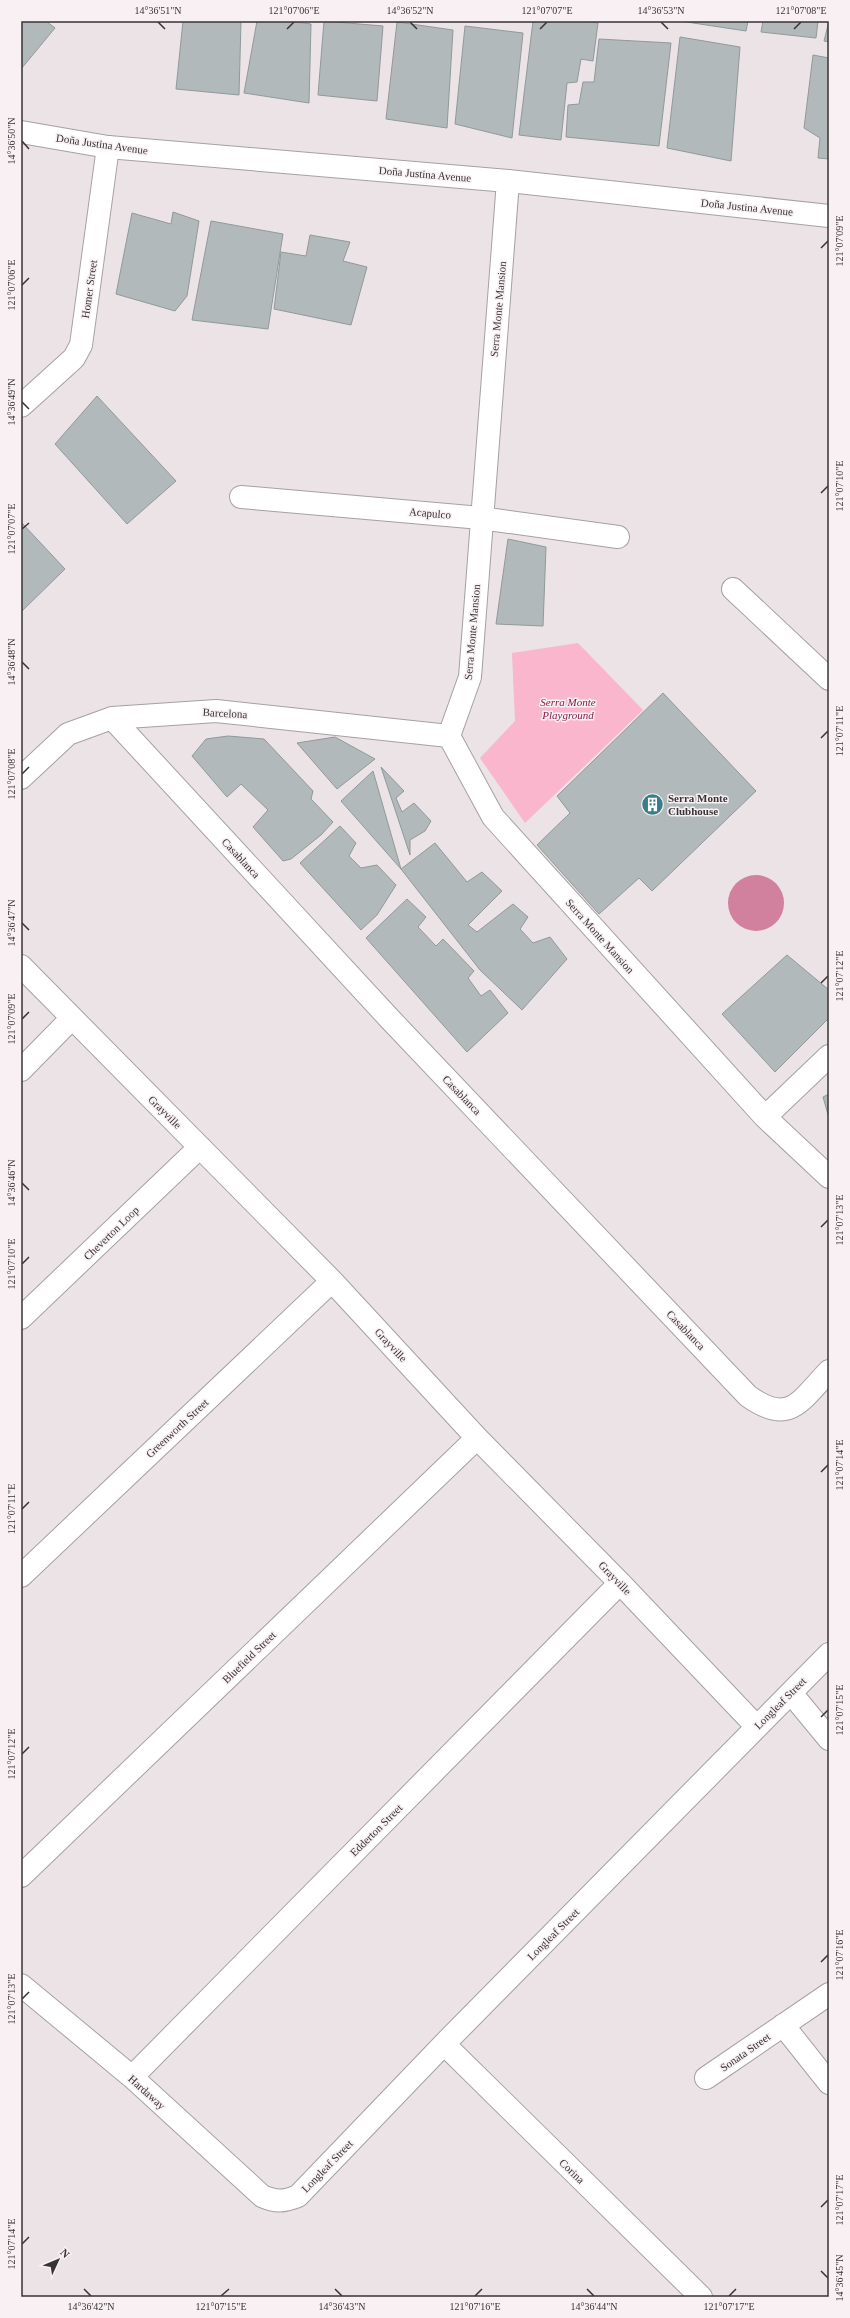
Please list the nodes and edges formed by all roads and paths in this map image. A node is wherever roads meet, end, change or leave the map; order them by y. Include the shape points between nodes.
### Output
1 (21, 132) edge
2 (108, 147) junction
3 (508, 181) junction
4 (829, 216) edge
5 (21, 406) edge
6 (241, 497) dead end
7 (481, 518) junction
8 (618, 537) dead end
9 (733, 589) dead end
10 (829, 679) edge
11 (112, 718) junction
12 (449, 736) junction
13 (21, 778) edge
14 (21, 966) edge
15 (72, 1018) junction
16 (829, 1056) edge
17 (21, 1070) edge
18 (765, 1117) junction
19 (200, 1147) junction
20 (829, 1177) edge
21 (332, 1281) junction
22 (21, 1318) edge
23 (829, 1371) edge
24 (477, 1438) junction
25 (21, 1576) edge
26 (620, 1583) junction
27 (829, 1654) edge
28 (791, 1693) junction
29 (757, 1727) junction
30 (829, 1739) edge
31 (21, 1876) edge
32 (21, 1985) edge
33 (829, 1994) edge
34 (783, 2025) junction
35 (444, 2044) junction
36 (132, 2077) junction
37 (706, 2078) dead end
38 (829, 2083) edge
39 (272, 2201) joint
40 (701, 2297) edge

1 - 2 street, Doña Justina Avenue
2 - 3 street, Doña Justina Avenue
2 - 5 street, Homer Street via 81,345 74,358
3 - 4 street, Doña Justina Avenue
3 - 7 street, Serra Monte Mansion
6 - 7 street, Acapulco
7 - 8 street, Acapulco
7 - 12 street, Serra Monte Mansion via 470,677
9 - 10 street
11 - 12 street, Barcelona via 216,711
11 - 13 street, Barcelona via 68,734
11 - 23 street, Casablanca via 388,1017 748,1396 760,1405 776,1411 793,1408
12 - 18 street, Serra Monte Mansion via 493,817
14 - 15 street, Grayville
15 - 17 street
15 - 19 street, Grayville
16 - 18 street
18 - 20 street, Serra Monte Mansion
19 - 21 street, Grayville
19 - 22 street, Cheverton Loop
21 - 24 street, Grayville
21 - 25 street, Greenworth Street
24 - 26 street, Grayville
24 - 31 street, Bluefield Street
26 - 29 street, Grayville
26 - 36 street, Edderton Street
27 - 28 street, Longleaf Street
28 - 29 street, Longleaf Street
28 - 30 street
29 - 35 street, Longleaf Street
32 - 36 street, Hardaway
33 - 34 street, Sonata Street
34 - 37 street, Sonata Street
34 - 38 street
35 - 39 street, Longleaf Street via 298,2196 286,2201
35 - 40 street, Corina
36 - 39 street, Hardaway via 262,2196

